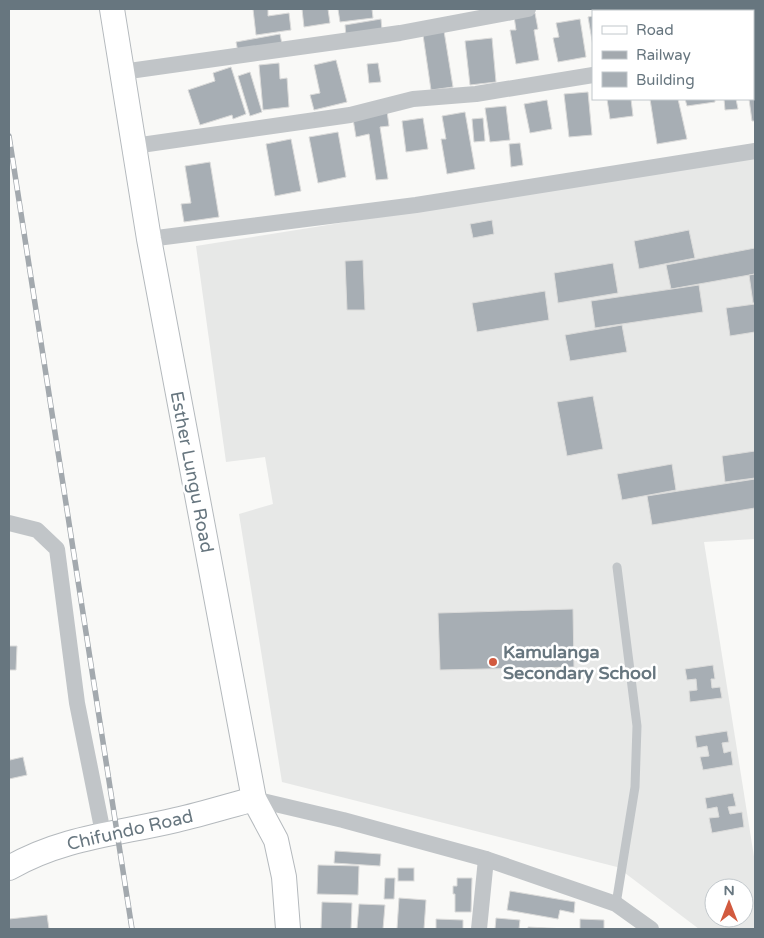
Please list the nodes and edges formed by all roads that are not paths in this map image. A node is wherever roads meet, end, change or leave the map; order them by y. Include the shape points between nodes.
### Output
1 (112, 9) edge
2 (528, 9) edge
3 (122, 72) junction
4 (592, 75) edge
5 (134, 146) junction
6 (755, 151) edge
7 (149, 239) junction
8 (9, 523) edge
9 (617, 567) dead end
10 (254, 799) junction
11 (103, 833) junction
12 (486, 859) junction
13 (9, 868) edge
14 (616, 904) junction
15 (288, 929) edge
16 (479, 929) edge
17 (651, 929) edge

1 - 3 street, Esther Lungu Road
2 - 3 street via 400,33
3 - 5 street, Esther Lungu Road
4 - 5 street via 476,94 413,99 350,115
5 - 7 street, Esther Lungu Road
6 - 7 street via 416,206
7 - 10 street, Esther Lungu Road
8 - 11 street via 37,530 57,549 77,702
9 - 14 lane via 637,726 635,787
10 - 11 street, Chifundo Road via 176,820
10 - 12 street
10 - 15 street, Esther Lungu Road via 276,840 284,877
11 - 13 street, Chifundo Road via 26,859
12 - 14 street
12 - 16 street
14 - 17 street

